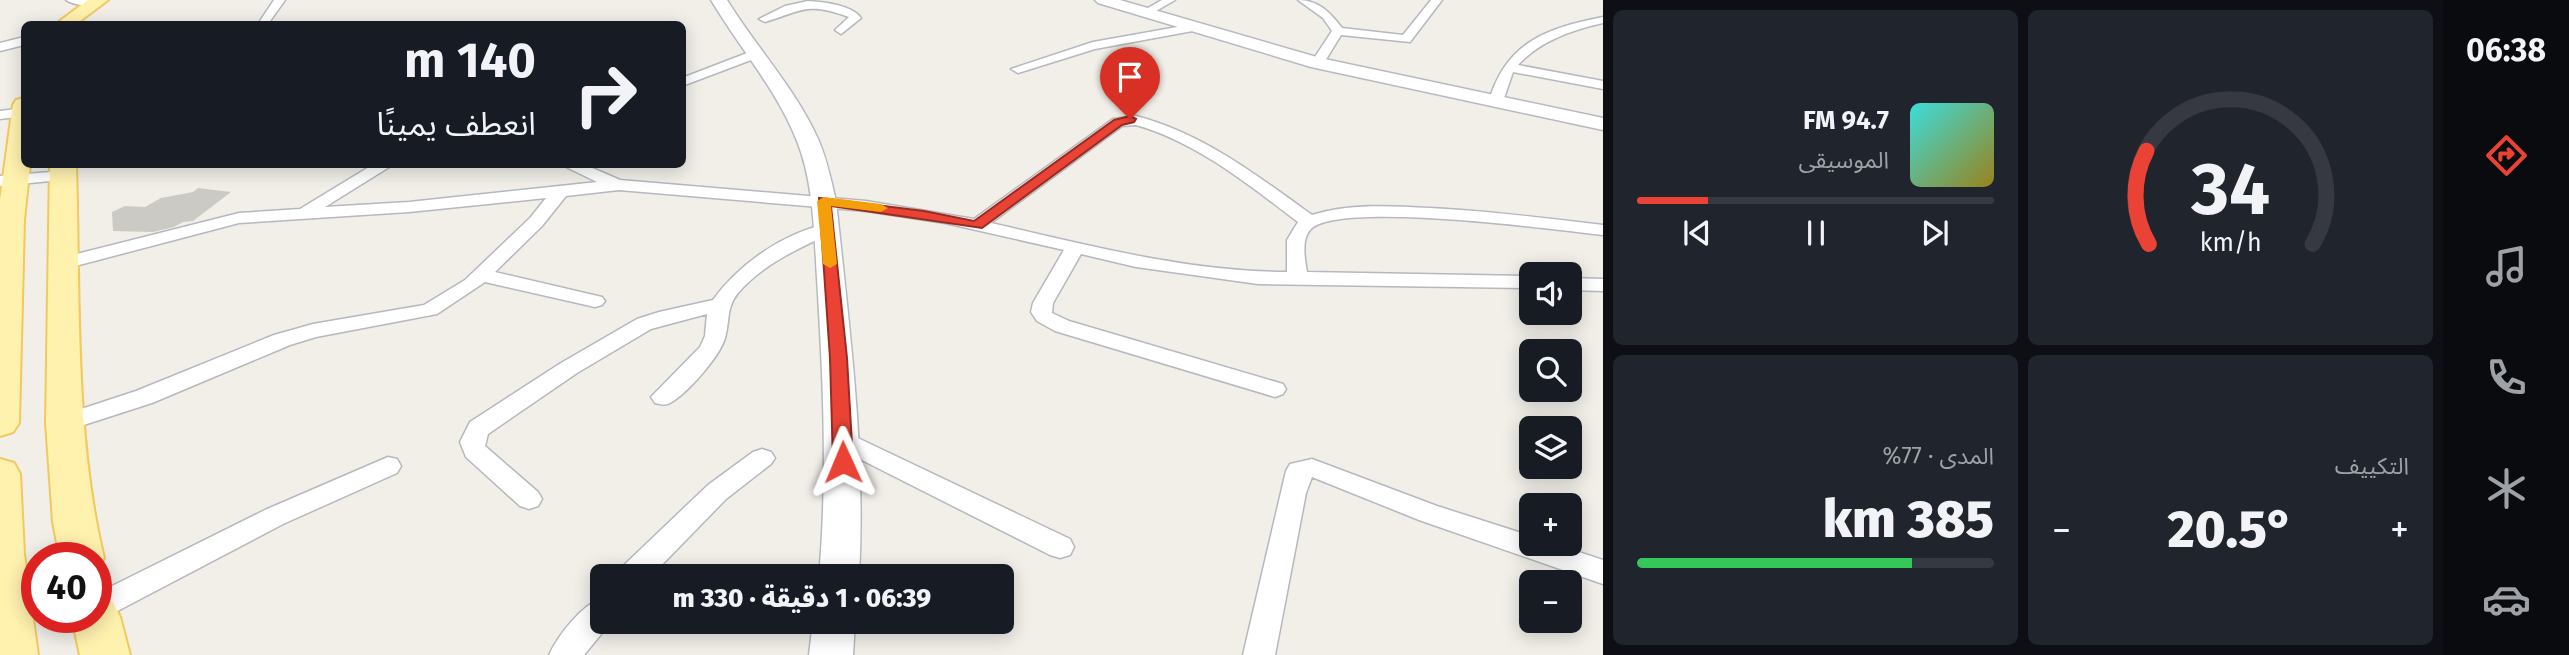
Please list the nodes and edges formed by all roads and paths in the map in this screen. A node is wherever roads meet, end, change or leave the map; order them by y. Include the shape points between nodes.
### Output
1 (71, 0) edge
2 (280, 0) edge
3 (719, 0) edge
4 (856, 0) edge
5 (1103, 0) edge
6 (1170, 0) edge
7 (1303, 0) edge
8 (1437, 0) edge
9 (97, 1) edge
10 (119, 5) dead end
11 (839, 10) junction
12 (1144, 13) junction
13 (765, 19) dead end
14 (1603, 20) edge
15 (69, 21) edge
16 (98, 21) edge
17 (264, 21) edge
18 (1194, 28) junction
19 (1572, 28) junction
20 (841, 30) dead end
21 (1338, 31) junction
22 (1603, 34) edge
23 (21, 42) edge
24 (0, 47) edge
25 (755, 54) junction
26 (1317, 62) junction
27 (1509, 67) junction
28 (1018, 69) dead end
29 (686, 81) edge
30 (1603, 85) edge
31 (1496, 101) junction
32 (14, 120) edge
33 (1603, 124) edge
34 (63, 168) edge
35 (379, 168) edge
36 (577, 168) edge
37 (9, 175) edge
38 (619, 186) junction
39 (559, 193) junction
40 (304, 213) junction
41 (825, 215) junction
42 (5, 219) edge
43 (1309, 221) junction
44 (977, 225) junction
45 (1603, 230) edge
46 (1075, 248) junction
47 (64, 263) junction
48 (481, 275) junction
49 (1298, 279) junction
50 (1519, 282) edge
51 (1582, 284) edge
52 (1603, 285) edge
53 (595, 302) dead end
54 (720, 305) junction
55 (1275, 389) dead end
56 (663, 397) dead end
57 (65, 423) junction
58 (0, 424) edge
59 (843, 440) junction
60 (762, 458) dead end
61 (387, 466) dead end
62 (0, 474) edge
63 (529, 499) dead end
64 (78, 542) edge
65 (1060, 547) dead end
66 (644, 564) edge
67 (839, 564) edge
68 (1603, 572) edge
69 (112, 600) edge
70 (590, 625) edge
71 (100, 633) edge
72 (833, 634) edge
73 (13, 655) edge
74 (105, 655) edge
75 (565, 655) edge
76 (831, 655) edge
77 (1259, 655) edge

1 - 9 street
2 - 17 street
3 - 25 street
4 - 11 street
5 - 12 street
6 - 12 street
7 - 21 street via 1327,16
8 - 21 street via 1406,38
9 - 15 main road
10 - 16 main road
11 - 13 street via 801,3
11 - 20 street via 855,16
12 - 18 street
14 - 19 street
18 - 26 street
18 - 28 street via 1093,46
19 - 22 street
19 - 27 street via 1530,49
21 - 26 street
23 - 24 street
25 - 29 street
25 - 41 street via 806,135
26 - 31 street
27 - 30 street
27 - 31 street
31 - 33 street
32 - 37 main road
34 - 37 street
34 - 47 main road
35 - 40 street
36 - 38 street
37 - 42 main road
38 - 39 street
38 - 41 street
39 - 40 street
39 - 48 street
40 - 47 street via 223,220
41 - 44 street via 913,213
41 - 54 street via 750,270
41 - 59 street
42 - 58 main road
43 - 44 street via 1220,158 1130,119 1118,122
43 - 45 street via 1331,213 1386,212
43 - 49 street via 1296,237
44 - 46 street
46 - 49 street via 1206,272
46 - 55 street via 1043,303 1045,317 1062,326
47 - 57 main road
48 - 53 street
48 - 57 street via 430,310 282,340 144,397
49 - 50 street
51 - 52 street
54 - 56 street via 709,350
54 - 63 street via 644,324 479,428 472,436 475,452
57 - 64 main road
59 - 65 street
59 - 67 street
60 - 66 street via 717,492
61 - 69 street via 274,517
62 - 73 main road via 2,554
68 - 77 street via 1438,517 1321,470 1303,469 1297,476
70 - 75 street
71 - 74 main road
72 - 76 street

